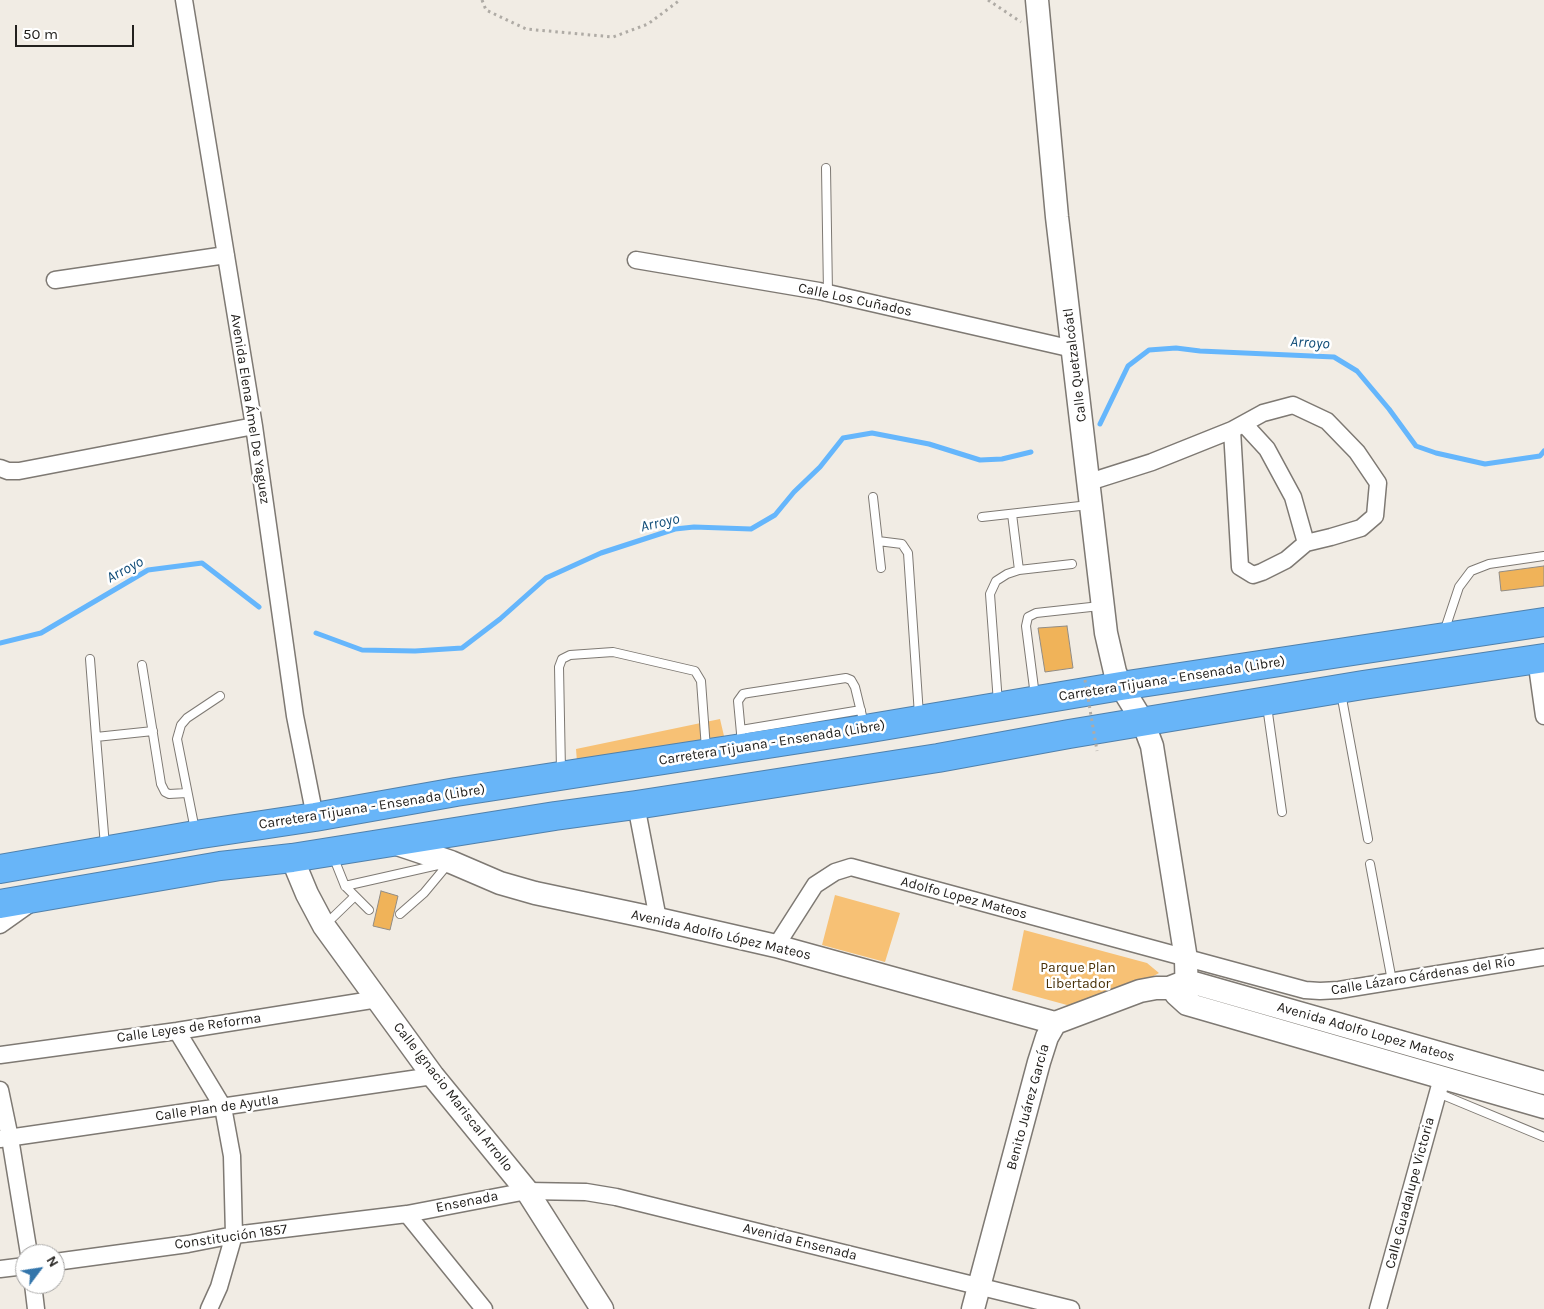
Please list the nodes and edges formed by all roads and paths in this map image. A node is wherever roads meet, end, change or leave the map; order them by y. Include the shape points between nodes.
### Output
1 (184, 0) edge
2 (482, 0) edge
3 (680, 0) edge
4 (988, 0) edge
5 (1037, 0) edge
6 (1040, 34) junction
7 (826, 168) dead end
8 (226, 256) junction
9 (636, 260) dead end
10 (55, 280) dead end
11 (828, 293) junction
12 (1073, 349) junction
13 (254, 426) junction
14 (1238, 427) junction
15 (0, 468) edge
16 (1089, 482) junction
17 (873, 497) dead end
18 (1092, 505) junction
19 (1012, 514) junction
20 (982, 517) dead end
21 (878, 540) junction
22 (1306, 542) junction
23 (1544, 556) edge
24 (1072, 564) dead end
25 (881, 568) dead end
26 (1019, 570) junction
27 (1104, 605) junction
28 (1544, 622) edge
29 (1443, 637) junction
30 (90, 659) dead end
31 (1540, 659) edge
32 (142, 665) dead end
33 (1085, 680) dead end
34 (1121, 686) junction
35 (1340, 688) junction
36 (220, 696) dead end
37 (1035, 701) junction
38 (1266, 701) junction
39 (999, 707) junction
40 (1544, 716) edge
41 (863, 719) junction
42 (919, 720) junction
43 (1143, 722) junction
44 (153, 731) junction
45 (96, 737) junction
46 (742, 739) junction
47 (1097, 751) dead end
48 (706, 753) junction
49 (561, 776) junction
50 (187, 793) junction
51 (636, 805) junction
52 (1282, 812) dead end
53 (315, 817) junction
54 (196, 835) junction
55 (1368, 839) dead end
56 (390, 842) junction
57 (106, 851) junction
58 (332, 852) junction
59 (292, 858) junction
60 (451, 862) junction
61 (1370, 864) dead end
62 (220, 866) junction
63 (0, 870) edge
64 (345, 886) junction
65 (40, 897) junction
66 (354, 897) junction
67 (0, 904) edge
68 (369, 910) dead end
69 (400, 914) dead end
70 (658, 919) junction
71 (0, 925) edge
72 (324, 926) junction
73 (776, 946) junction
74 (1544, 957) edge
75 (1181, 976) junction
76 (1392, 981) junction
77 (378, 999) junction
78 (1055, 1023) junction
79 (178, 1031) junction
80 (0, 1055) edge
81 (433, 1076) junction
82 (1544, 1084) edge
83 (1440, 1085) junction
84 (0, 1090) edge
85 (223, 1107) junction
86 (1544, 1107) edge
87 (1544, 1137) edge
88 (5, 1138) edge
89 (527, 1191) junction
90 (408, 1214) junction
91 (234, 1235) junction
92 (27, 1244) edge
93 (65, 1261) edge
94 (15, 1268) edge
95 (0, 1270) edge
96 (979, 1286) junction
97 (34, 1294) edge
98 (36, 1309) edge
99 (209, 1309) edge
100 (484, 1309) edge
101 (602, 1309) edge
102 (973, 1309) edge
103 (1071, 1309) edge
104 (1378, 1309) edge

1 - 8 street, Avenida Elena Ámel De Yaguez
2 - 3 path via 486,10 526,29 613,36 648,24
4 - 6 path
5 - 6 main road, Calle Quetzalcóatl
6 - 12 main road, Calle Quetzalcóatl
7 - 11 lane
8 - 10 street
8 - 13 street, Avenida Elena Ámel De Yaguez
9 - 11 street, Calle Los Cuñados
11 - 12 street, Calle Los Cuñados
12 - 16 main road, Calle Quetzalcóatl
13 - 15 street via 19,471
13 - 53 street, Avenida Elena Ámel De Yaguez via 296,716
14 - 16 street via 1152,462
14 - 22 street via 1267,449 1293,497
14 - 22 street via 1240,567 1253,575 1262,572 1286,560
14 - 22 street via 1263,413 1293,405 1327,421 1357,452 1378,483 1375,516 1362,528
16 - 18 main road, Calle Quetzalcóatl
17 - 21 lane
18 - 19 lane
18 - 27 main road, Calle Quetzalcóatl
19 - 20 lane
19 - 26 lane
21 - 25 lane
21 - 42 lane via 902,544 908,553
23 - 29 lane via 1489,564 1471,571 1459,587
24 - 26 lane
26 - 39 lane via 996,581 990,594
27 - 34 main road, Calle Quetzalcóatl via 1111,659
27 - 37 lane via 1036,612 1028,617 1026,626
28 - 29 highway, Carretera Tijuana - Ensenada (Libre)
29 - 34 highway, Carretera Tijuana - Ensenada (Libre)
30 - 45 lane
31 - 35 highway
31 - 40 street
32 - 44 lane
33 - 47 path, bridge
34 - 37 highway, Carretera Tijuana - Ensenada (Libre)
34 - 43 main road, Calle Quetzalcóatl
35 - 38 highway
35 - 55 lane
36 - 50 lane via 187,718 181,726 177,739
37 - 39 highway, Carretera Tijuana - Ensenada (Libre)
38 - 43 highway
38 - 52 lane
39 - 42 highway, Carretera Tijuana - Ensenada (Libre)
41 - 42 highway, Carretera Tijuana - Ensenada (Libre)
41 - 46 highway, Carretera Tijuana - Ensenada (Libre)
41 - 46 lane via 856,687 846,678 748,693 743,694 738,702
43 - 51 highway
43 - 75 main road via 1152,746
44 - 45 lane
44 - 50 lane via 162,788 169,794
45 - 57 lane
46 - 48 highway, Carretera Tijuana - Ensenada (Libre)
48 - 49 highway, Carretera Tijuana - Ensenada (Libre)
48 - 49 lane via 701,681 695,671 613,652 570,656 562,659 559,668
49 - 53 highway, Carretera Tijuana - Ensenada (Libre)
50 - 54 lane
51 - 56 highway
51 - 70 street
53 - 54 highway, Carretera Tijuana - Ensenada (Libre)
54 - 57 highway, Carretera Tijuana - Ensenada (Libre)
54 - 62 highway
56 - 58 highway
56 - 60 main road, Avenida Adolfo López Mateos
57 - 63 highway, Carretera Tijuana - Ensenada (Libre)
58 - 59 highway
58 - 64 lane
59 - 62 highway
59 - 72 main road, Calle Ignacio Mariscal Arrollo
60 - 64 lane
60 - 69 lane
60 - 70 main road, Avenida Adolfo López Mateos via 500,883 535,893
61 - 76 lane
62 - 65 highway
64 - 66 lane
65 - 67 highway
65 - 71 street
66 - 68 lane
66 - 72 lane
70 - 73 main road, Avenida Adolfo López Mateos
72 - 77 main road, Calle Ignacio Mariscal Arrollo
73 - 75 street, Adolfo Lopez Mateos via 815,885 835,872 851,867
73 - 78 main road, Avenida Adolfo López Mateos
74 - 76 street, Calle Lázaro Cárdenas del Río
75 - 76 street, Calle Lázaro Cárdenas del Río via 1320,991
75 - 78 main road via 1156,988
75 - 82 main road, Avenida Adolfo Lopez Mateos
75 - 83 main road, Avenida Adolfo Lopez Mateos via 1187,1004
77 - 79 street, Calle Leyes de Reforma
77 - 81 main road, Calle Ignacio Mariscal Arrollo
78 - 96 main road, Benito Juárez García via 1047,1037
79 - 80 street, Calle Leyes de Reforma
79 - 85 street
81 - 85 street, Calle Plan de Ayutla
81 - 89 main road, Calle Ignacio Mariscal Arrollo
83 - 86 main road, Avenida Adolfo Lopez Mateos
83 - 87 lane
83 - 104 street, Calle Guadalupe Victoria
84 - 88 street
85 - 88 street, Calle Plan de Ayutla
85 - 91 street via 232,1156
88 - 92 street
89 - 90 street, Ensenada
89 - 96 street, Avenida Ensenada via 586,1192 616,1197
89 - 101 main road, Calle Ignacio Mariscal Arrollo
90 - 91 street, Constitución 1857
90 - 100 street
91 - 93 street, Constitución 1857
91 - 99 street
94 - 95 street
96 - 102 main road, Benito Juárez García
96 - 103 street, Avenida Ensenada
97 - 98 street

